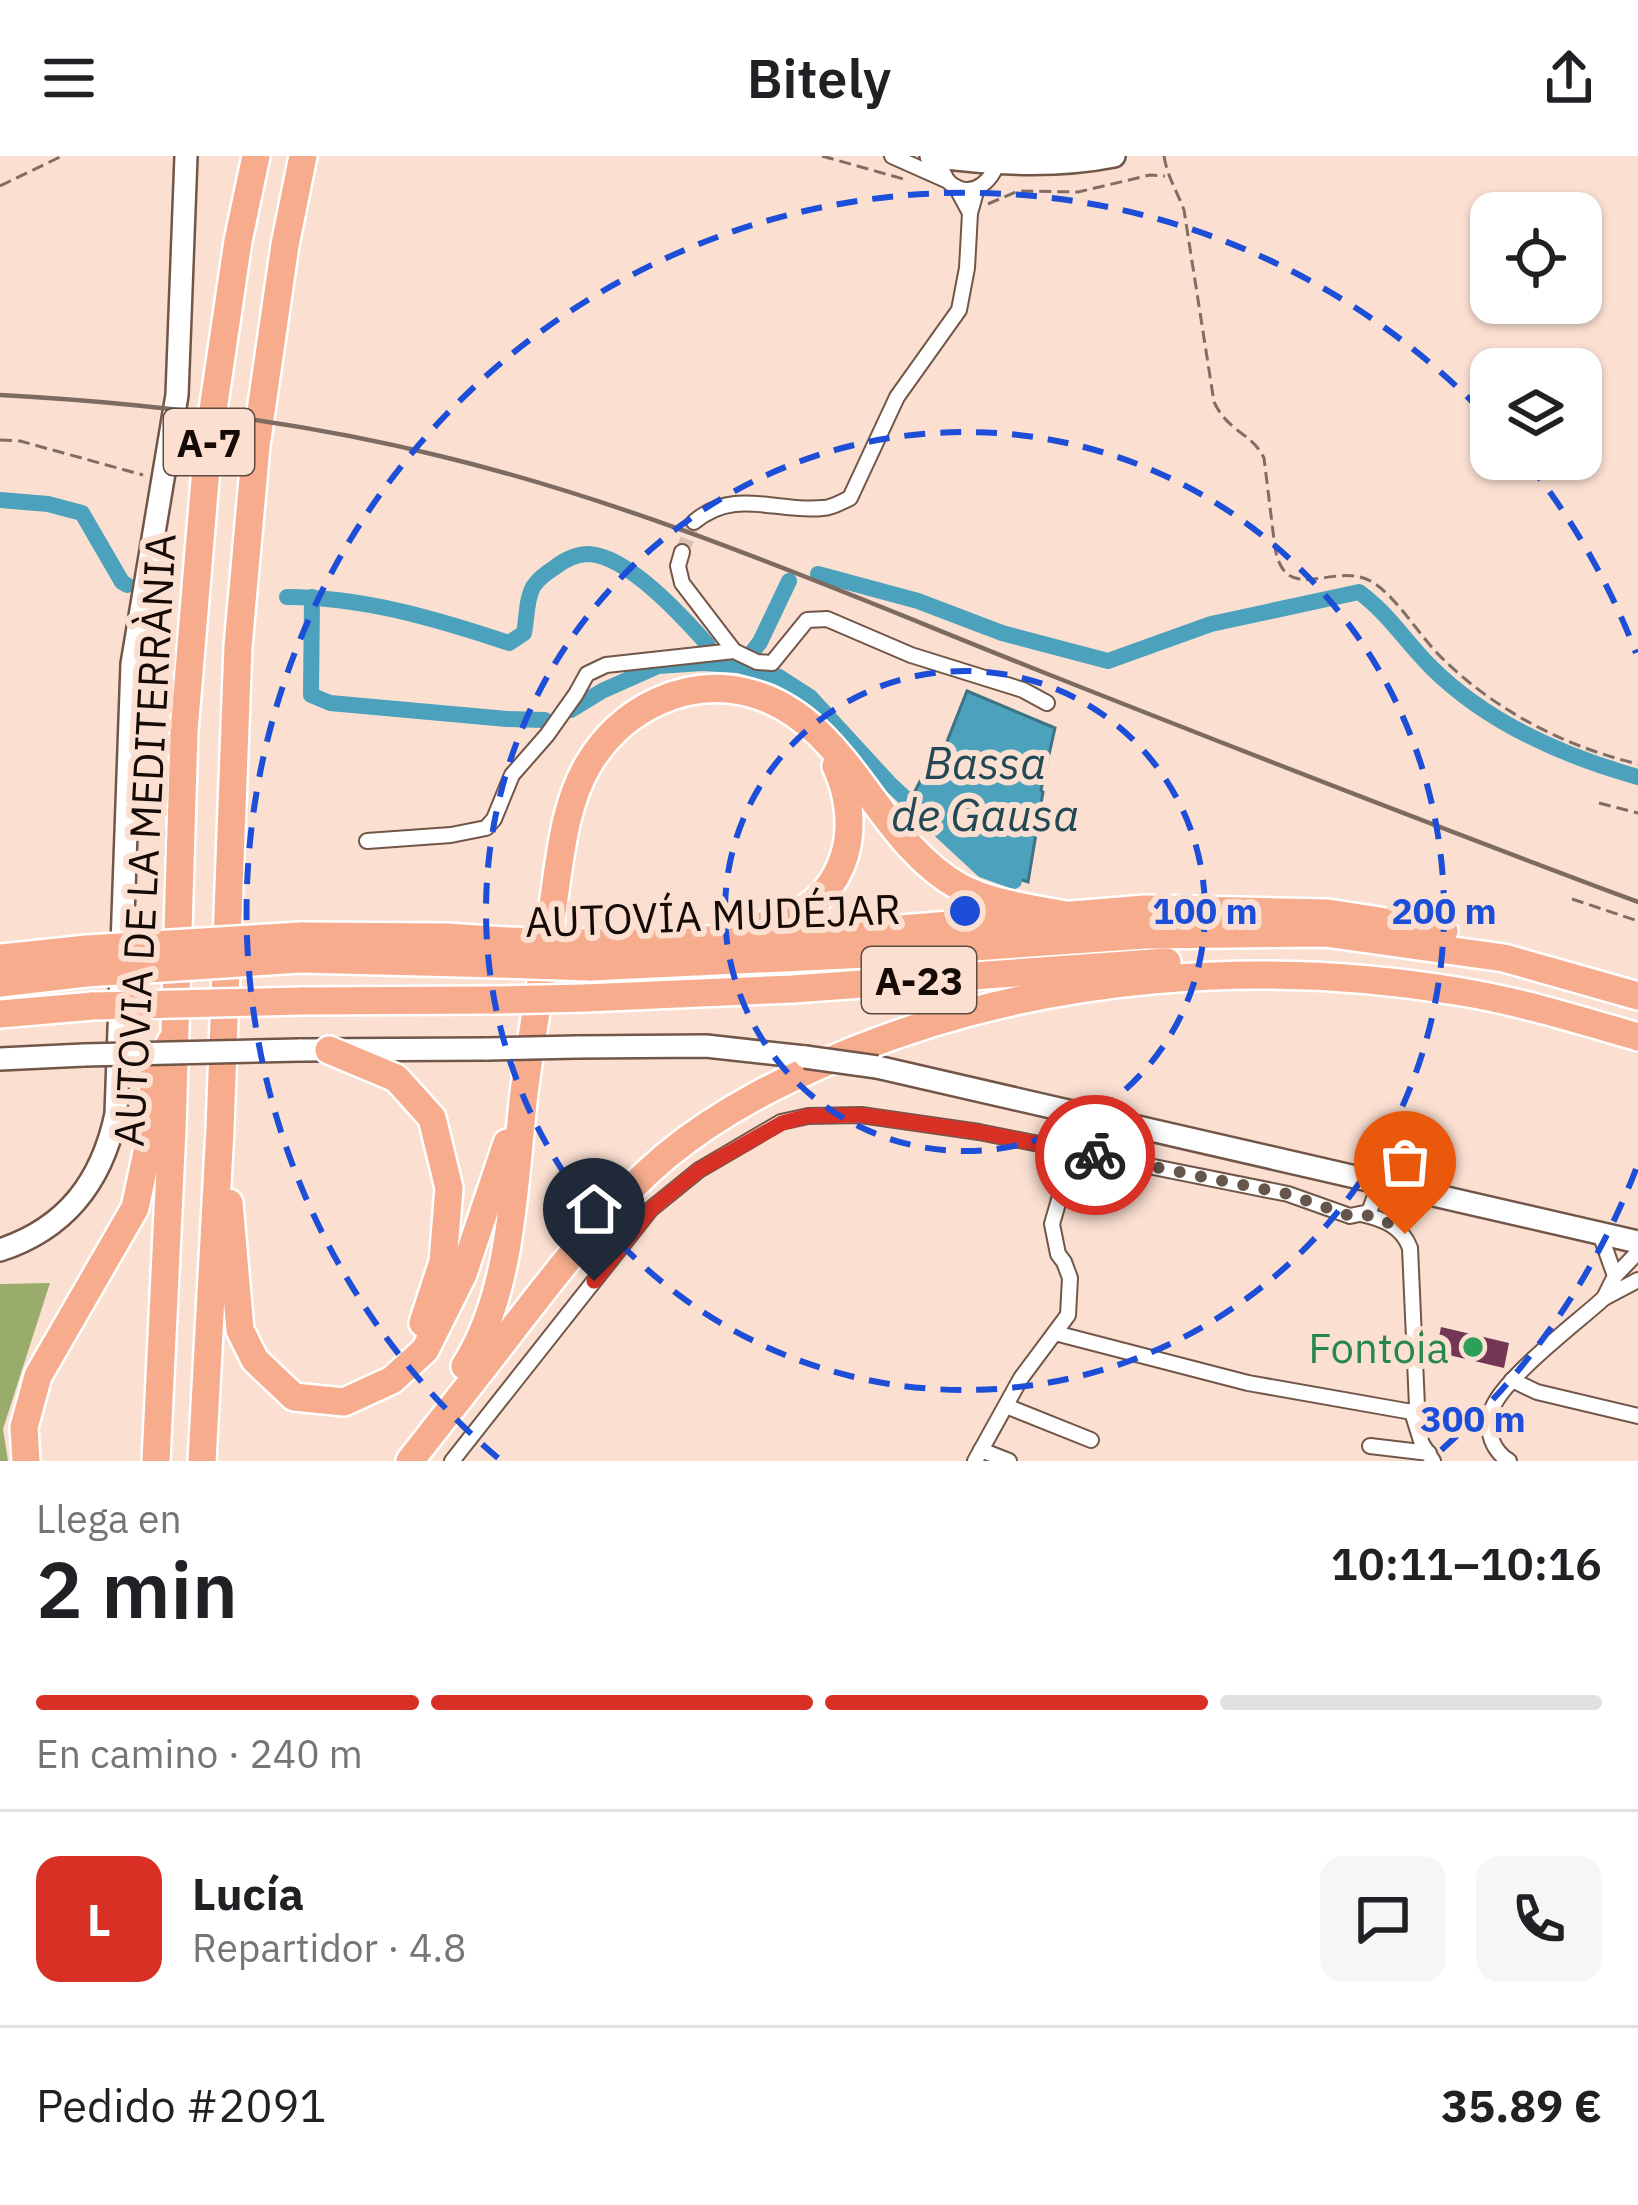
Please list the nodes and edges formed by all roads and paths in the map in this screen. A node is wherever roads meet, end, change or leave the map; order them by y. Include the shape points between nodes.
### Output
1 (62, 156) edge
2 (186, 156) edge
3 (256, 156) edge
4 (303, 156) edge
5 (892, 156) edge
6 (935, 156) edge
7 (1114, 156) edge
8 (1164, 156) edge
9 (999, 159) edge
10 (951, 184) junction
11 (0, 186) edge
12 (977, 188) junction
13 (970, 213) junction
14 (0, 440) edge
15 (162, 481) junction
16 (694, 522) dead end
17 (682, 552) tunnel mouth
18 (734, 651) junction
19 (1047, 704) dead end
20 (824, 740) junction
21 (1638, 764) edge
22 (1599, 803) dead end
23 (1638, 813) edge
24 (367, 841) dead end
25 (1572, 899) dead end
26 (1065, 915) junction
27 (1638, 921) edge
28 (591, 955) junction
29 (0, 958) edge
30 (86, 961) junction
31 (1638, 980) edge
32 (0, 983) edge
33 (1638, 996) edge
34 (0, 1014) edge
35 (1638, 1025) edge
36 (175, 1033) junction
37 (1638, 1037) edge
38 (314, 1050) junction
39 (0, 1059) edge
40 (525, 1088) junction
41 (220, 1130) junction
42 (1072, 1151) junction
43 (1380, 1184) junction
44 (1361, 1214) junction
45 (1600, 1234) junction
46 (1638, 1242) edge
47 (0, 1250) edge
48 (1638, 1252) edge
49 (1615, 1276) junction
50 (1637, 1278) edge
51 (1604, 1298) junction
52 (1055, 1334) junction
53 (392, 1380) junction
54 (1512, 1380) junction
55 (1006, 1406) junction
56 (1412, 1412) junction
57 (1638, 1416) edge
58 (1091, 1440) dead end
59 (1370, 1445) dead end
60 (978, 1455) edge
61 (1431, 1457) edge
62 (26, 1461) edge
63 (155, 1461) edge
64 (202, 1461) edge
65 (406, 1461) edge
66 (452, 1461) edge
67 (1009, 1461) edge
68 (1509, 1461) edge

1 - 11 path
2 - 15 main road via 178,395
3 - 36 highway, AUTOVIA DE LA MEDITERRÀNIA / A-7 via 208,444 184,731
4 - 41 highway, AUTOVIA DE LA MEDITERRÀNIA / A-7 via 256,446 238,646
5 - 10 street
6 - 9 main road
6 - 10 street
7 - 9 main road via 1081,163
8 - 21 path via 1184,210 1214,402 1264,458 1285,576 1367,579 1441,658 1502,707
9 - 12 street
10 - 12 street
10 - 13 street
12 - 13 street
13 - 16 street via 959,310 897,397 850,498 826,508 725,503
14 - 15 path
15 - 47 main road via 133,664 112,1130 80,1198 57,1221
17 - 18 street via 682,583
18 - 19 street via 772,663 807,620 827,619
18 - 24 street via 606,664 586,674 512,775 486,828
20 - 26 highway via 929,865 977,894
20 - 28 highway via 851,822 839,869 809,906 754,928
20 - 40 highway via 774,701 718,689 651,703 605,739 569,817
22 - 23 path
25 - 27 path
26 - 28 highway
26 - 31 highway via 1145,908 1328,913 1505,940
28 - 30 highway, AUTOVÍA MUDÉJAR / A-23, bridge via 301,948
28 - 33 highway, AUTOVÍA MUDÉJAR / A-23 via 888,953 1144,934 1324,933 1504,958
29 - 30 highway
30 - 32 highway, AUTOVÍA MUDÉJAR / A-23
34 - 35 highway, AUTOVÍA MUDÉJAR / A-23, bridge via 585,998 1282,959 1461,979
36 - 62 highway via 154,1074 152,1130 134,1208 38,1376 24,1427
36 - 63 highway, AUTOVIA DE LA MEDITERRÀNIA / A-7
37 - 65 highway via 1465,993 1294,975 1110,986 887,1038 763,1091 665,1157 597,1224
38 - 39 main road, bridge
38 - 43 main road, bridge via 706,1046 805,1057
38 - 53 highway via 397,1078 433,1118 449,1188 443,1262 420,1333
40 - 53 highway via 463,1274 425,1350
40 - 65 highway via 500,1272 482,1339
41 - 53 highway via 240,1330 255,1360 294,1397 344,1402
41 - 64 highway, AUTOVIA DE LA MEDITERRÀNIA / A-7
42 - 44 street
42 - 52 street via 1052,1224 1070,1278 1068,1315
42 - 66 street via 861,1115 782,1123 699,1170 651,1209
43 - 44 street
43 - 45 main road
44 - 56 street via 1405,1234 1410,1248
45 - 46 main road
45 - 49 street
48 - 49 street
49 - 51 street
50 - 51 street
51 - 54 street
52 - 55 street
52 - 56 street via 1248,1383
54 - 57 street
54 - 68 street via 1491,1409 1489,1433
55 - 58 street
55 - 60 street
56 - 61 street
59 - 61 street
60 - 67 street

